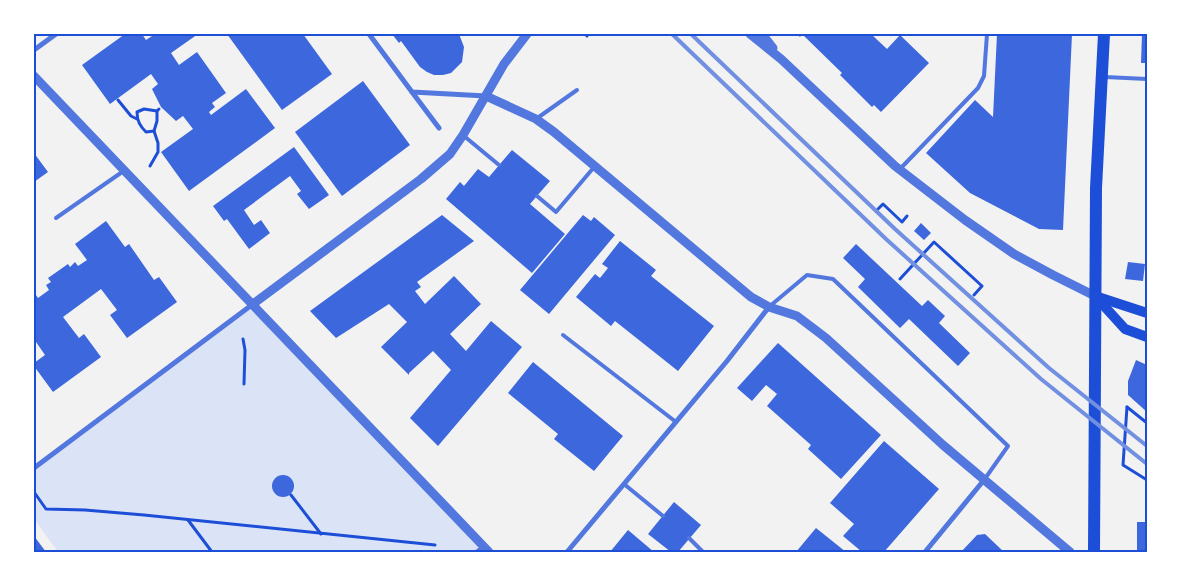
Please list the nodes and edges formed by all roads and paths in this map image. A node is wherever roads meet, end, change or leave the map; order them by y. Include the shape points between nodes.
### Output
1 (56, 34) edge
2 (369, 34) edge
3 (527, 34) edge
4 (750, 34) edge
5 (762, 34) edge
6 (987, 34) edge
7 (1104, 34) edge
8 (34, 50) edge
9 (781, 59) junction
10 (34, 76) edge
11 (1102, 77) junction
12 (1147, 79) edge
13 (577, 90) dead end
14 (412, 92) junction
15 (486, 96) junction
16 (118, 100) dead end
17 (137, 119) junction
18 (536, 119) junction
19 (439, 128) dead end
20 (154, 131) junction
21 (463, 135) junction
22 (499, 165) dead end
23 (150, 166) dead end
24 (595, 166) junction
25 (125, 170) junction
26 (899, 170) junction
27 (537, 196) dead end
28 (878, 209) dead end
29 (907, 216) dead end
30 (56, 218) dead end
31 (900, 279) dead end
32 (974, 295) dead end
33 (1094, 296) junction
34 (253, 304) junction
35 (769, 307) junction
36 (1147, 313) edge
37 (563, 335) dead end
38 (1147, 338) edge
39 (243, 339) dead end
40 (244, 384) dead end
41 (676, 422) junction
42 (1147, 423) edge
43 (34, 468) edge
44 (984, 480) junction
45 (1147, 480) edge
46 (624, 484) junction
47 (34, 492) edge
48 (291, 495) dead end
49 (663, 516) dead end
50 (187, 519) junction
51 (322, 534) junction
52 (689, 538) dead end
53 (435, 545) dead end
54 (484, 551) edge
55 (212, 552) edge
56 (567, 552) edge
57 (703, 552) edge
58 (925, 552) edge
59 (1070, 552) edge
60 (1094, 552) edge

1 - 8 street
2 - 14 street
3 - 15 street via 504,64
4 - 9 street
5 - 9 street
6 - 26 lane via 984,76 978,88
7 - 11 main road
9 - 26 street
10 - 25 street
11 - 12 lane
11 - 33 main road
13 - 18 lane
14 - 15 street
14 - 19 street
15 - 18 street
15 - 21 street
16 - 17 path
17 - 20 path via 146,132
17 - 20 path via 137,112 158,110
18 - 24 street
20 - 23 path via 158,152
21 - 22 lane
21 - 34 street via 450,154 429,173
24 - 27 lane via 556,212
24 - 35 street via 751,297
25 - 30 lane
25 - 34 street
26 - 33 street via 995,242
28 - 29 path via 883,204 902,222
31 - 32 path via 934,242 982,286
33 - 36 main road
33 - 38 main road via 1125,329
33 - 60 main road
34 - 43 street
34 - 54 street
35 - 41 street
35 - 44 street via 797,316 826,338
35 - 44 lane via 808,275 833,280 1008,446
37 - 41 lane
39 - 40 path
41 - 46 street
42 - 45 path via 1127,407 1123,465
44 - 58 street
44 - 59 street
46 - 49 lane
46 - 56 street
47 - 50 path via 46,509
48 - 51 path
50 - 51 path
50 - 55 path
51 - 53 path
52 - 57 lane

